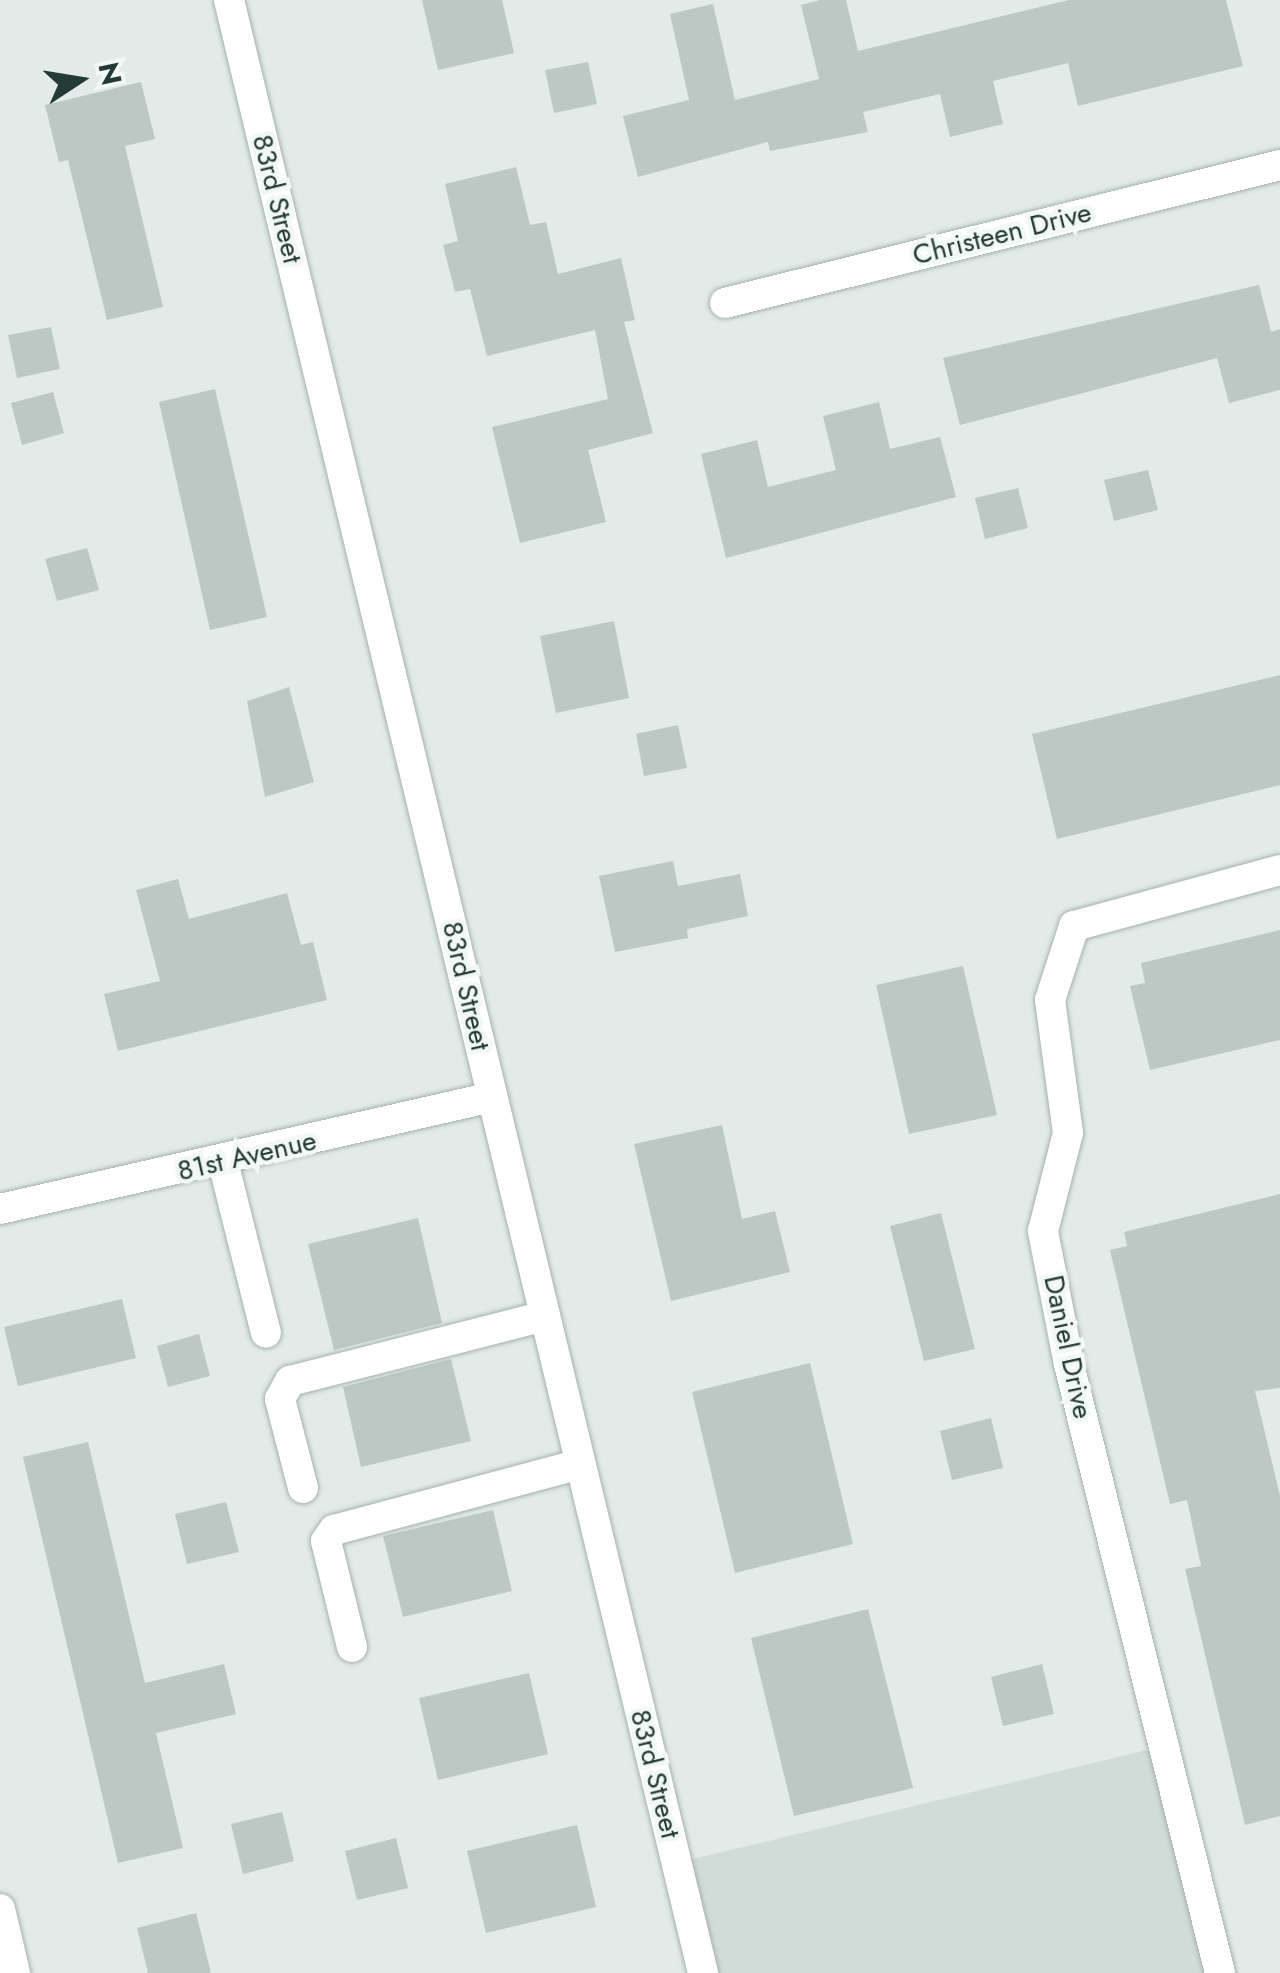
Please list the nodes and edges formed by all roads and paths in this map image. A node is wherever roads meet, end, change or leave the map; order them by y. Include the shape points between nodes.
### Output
1 (229, 0) edge
2 (1280, 165) edge
3 (725, 304) dead end
4 (1280, 870) edge
5 (492, 1097) junction
6 (223, 1162) junction
7 (0, 1209) edge
8 (545, 1316) junction
9 (266, 1333) dead end
10 (580, 1464) junction
11 (303, 1488) dead end
12 (352, 1647) dead end
13 (0, 1909) edge
14 (8, 1956) edge
15 (702, 1973) edge
16 (1220, 1973) edge

1 - 5 street, 83rd Street
2 - 3 street, Christeen Drive
4 - 16 street, Daniel Drive via 1074,926 1050,1000 1068,1133 1043,1231 1074,1383
5 - 6 street, 81st Avenue
5 - 8 street, 83rd Street
6 - 7 street, 81st Avenue
6 - 9 street
8 - 10 street, 83rd Street
8 - 11 street via 290,1381 280,1399
10 - 12 street via 334,1530 326,1541
10 - 15 street, 83rd Street
13 - 14 street

